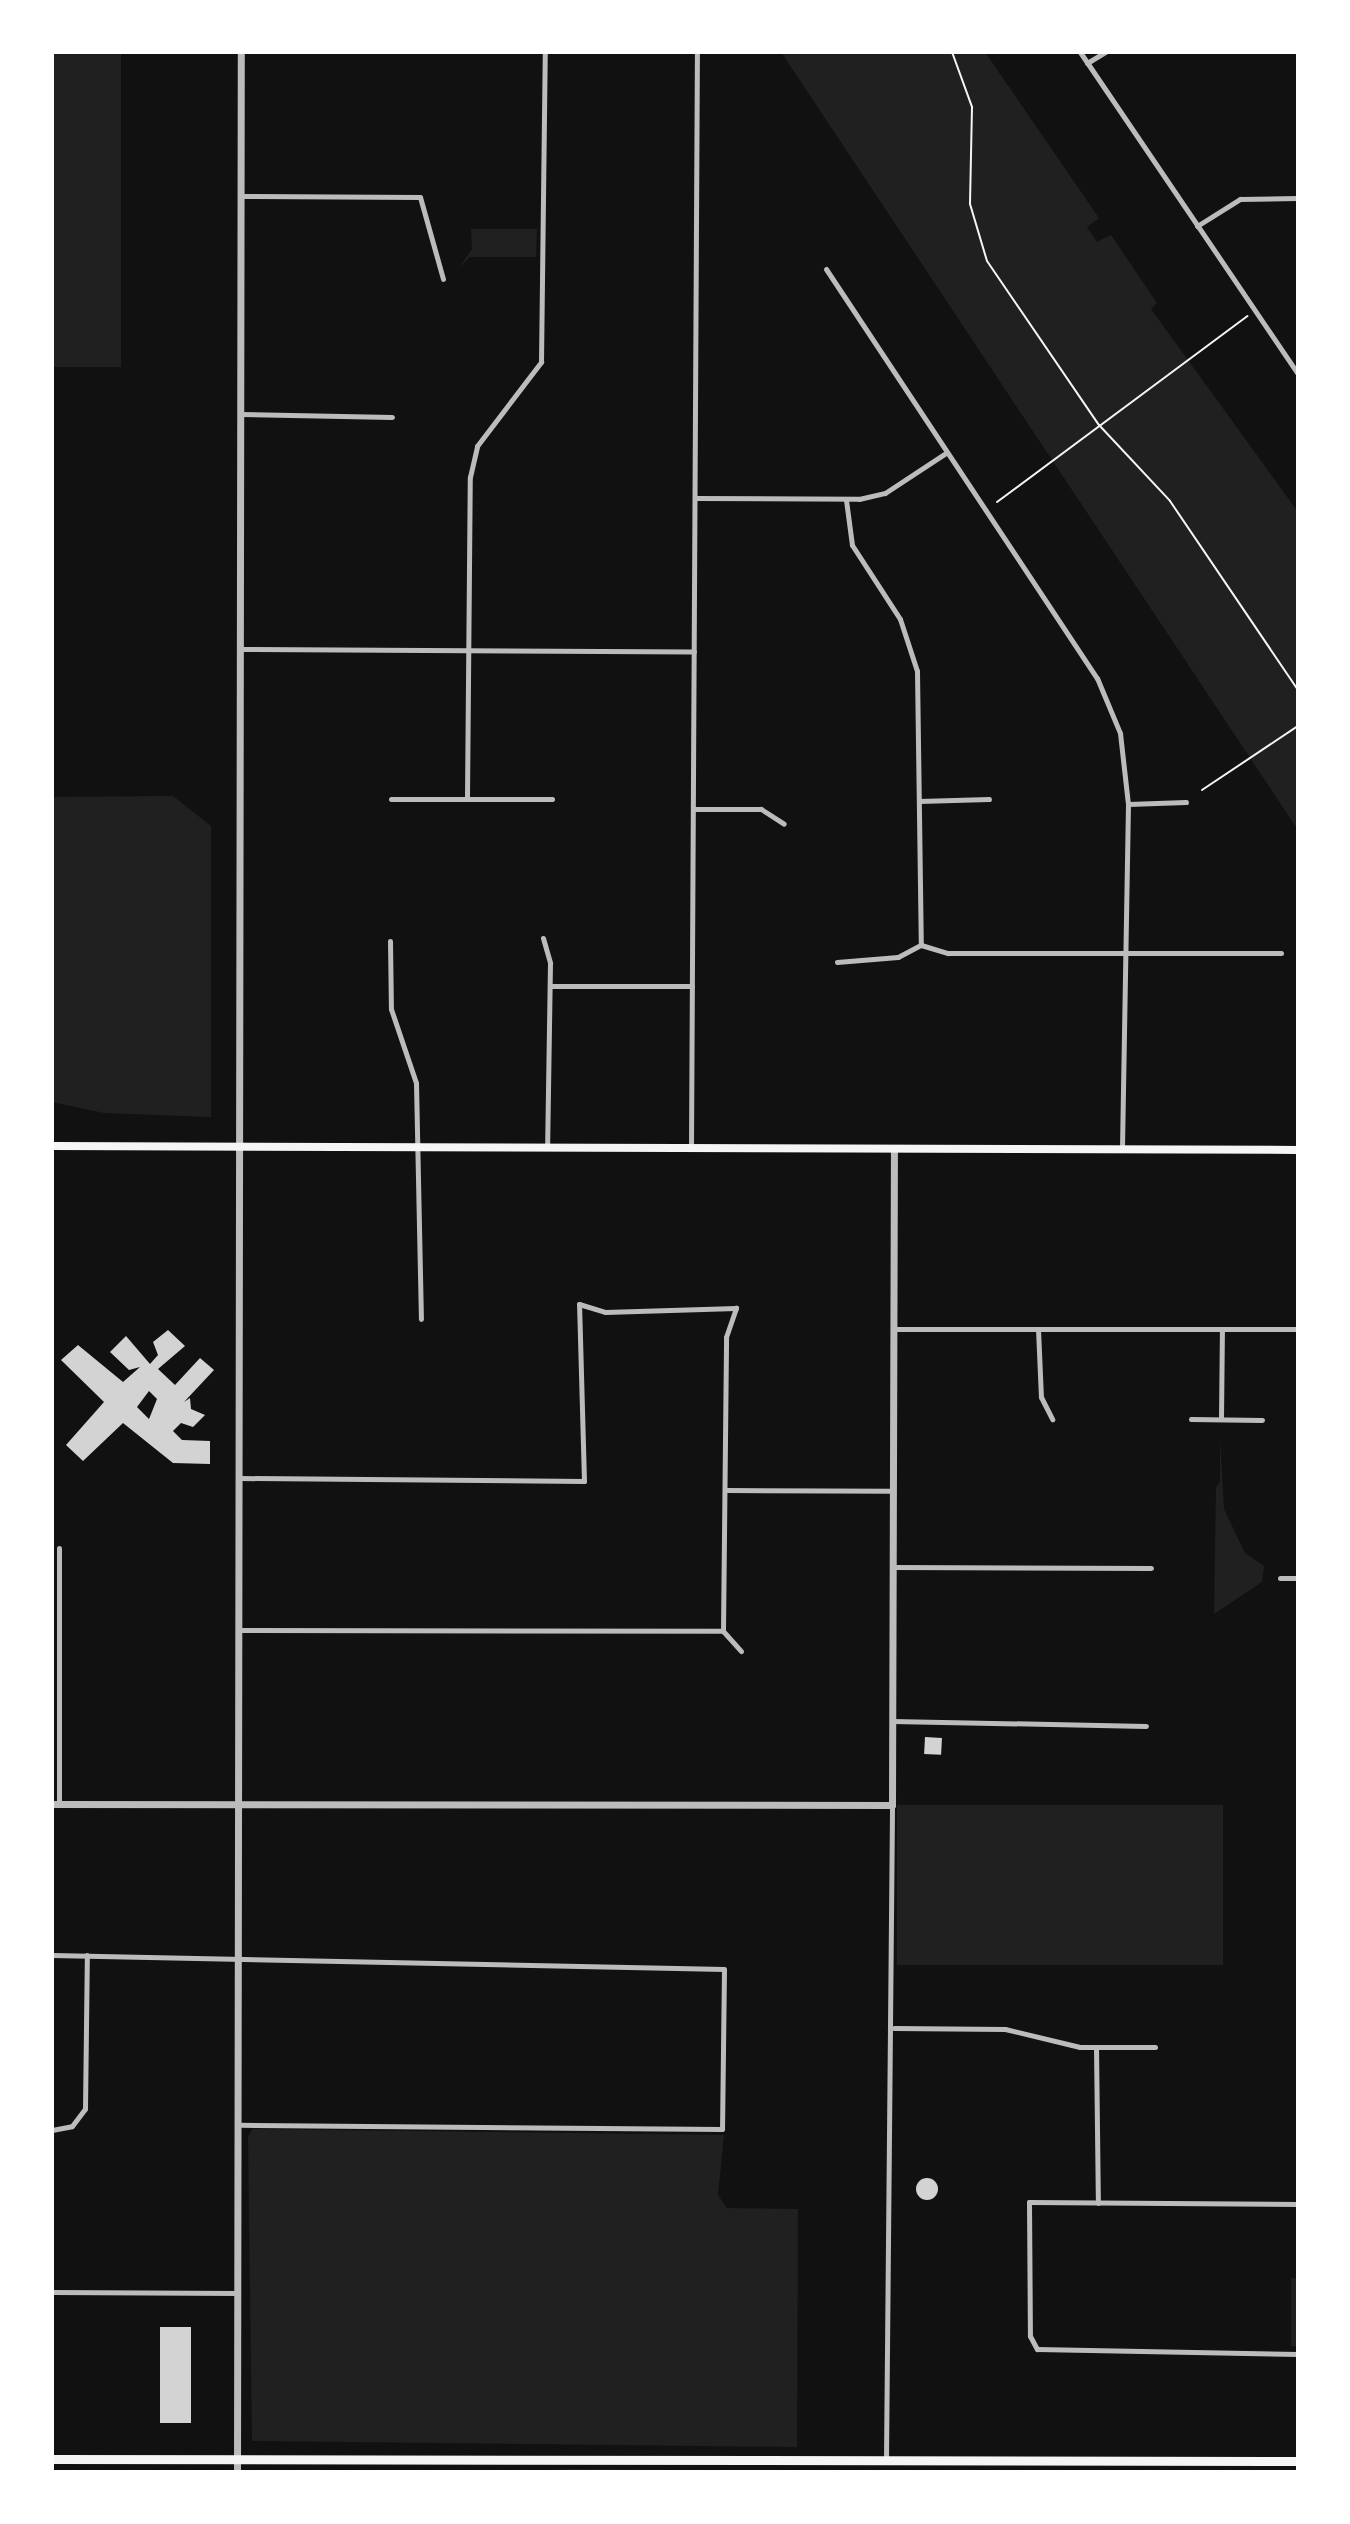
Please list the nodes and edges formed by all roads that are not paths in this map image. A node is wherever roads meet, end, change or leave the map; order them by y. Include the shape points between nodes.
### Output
1 (241, 52) edge
2 (545, 52) edge
3 (697, 52) edge
4 (1080, 52) edge
5 (1105, 52) edge
6 (1087, 63) junction
7 (240, 196) junction
8 (1298, 198) edge
9 (1197, 226) junction
10 (826, 269) dead end
11 (443, 279) dead end
12 (1298, 374) edge
13 (240, 414) junction
14 (392, 417) dead end
15 (946, 453) junction
16 (695, 498) junction
17 (846, 500) junction
18 (240, 649) junction
19 (468, 651) junction
20 (694, 651) junction
21 (467, 797) junction
22 (391, 799) dead end
23 (552, 799) dead end
24 (989, 799) dead end
25 (919, 801) junction
26 (1186, 802) dead end
27 (1128, 804) junction
28 (694, 809) junction
29 (784, 824) dead end
30 (543, 938) dead end
31 (390, 941) dead end
32 (921, 945) junction
33 (1127, 952) junction
34 (1281, 953) dead end
35 (837, 962) dead end
36 (550, 986) junction
37 (692, 986) junction
38 (52, 1146) edge
39 (240, 1147) junction
40 (419, 1148) junction
41 (547, 1149) junction
42 (691, 1149) junction
43 (894, 1150) junction
44 (1122, 1150) junction
45 (1298, 1150) edge
46 (421, 1319) dead end
47 (893, 1329) junction
48 (1038, 1329) junction
49 (1222, 1329) junction
50 (1298, 1329) edge
51 (1052, 1419) dead end
52 (1191, 1419) dead end
53 (1221, 1419) junction
54 (1262, 1420) dead end
55 (240, 1478) junction
56 (726, 1490) junction
57 (891, 1491) junction
58 (59, 1548) dead end
59 (891, 1567) junction
60 (1151, 1568) dead end
61 (1280, 1578) dead end
62 (1298, 1578) edge
63 (239, 1630) junction
64 (723, 1631) junction
65 (741, 1651) dead end
66 (892, 1721) junction
67 (1146, 1726) dead end
68 (56, 1804) edge
69 (239, 1804) junction
70 (892, 1805) junction
71 (52, 1955) edge
72 (87, 1955) junction
73 (238, 1961) junction
74 (894, 2028) junction
75 (1096, 2047) junction
76 (1155, 2047) dead end
77 (238, 2125) junction
78 (52, 2130) edge
79 (1098, 2203) junction
80 (1298, 2204) edge
81 (52, 2292) edge
82 (238, 2293) junction
83 (1298, 2354) edge
84 (237, 2458) junction
85 (52, 2459) edge
86 (886, 2460) junction
87 (1298, 2461) edge
88 (237, 2472) edge

1 - 7 street
2 - 19 street via 544,347 534,379 472,459
3 - 16 street
4 - 6 street
5 - 6 street
6 - 9 street
7 - 11 street via 420,197
7 - 13 street
8 - 9 street via 1240,199
9 - 12 street
10 - 15 street
13 - 14 street
13 - 18 street
15 - 17 street via 885,493
15 - 27 street via 1097,678 1120,733
16 - 17 street
16 - 20 street
17 - 25 street via 852,545 912,652
18 - 19 street
18 - 39 street
19 - 20 street
19 - 21 street
20 - 28 street
21 - 22 street
21 - 23 street
24 - 25 street
25 - 32 street
26 - 27 street
27 - 33 street
28 - 29 street via 761,809
28 - 37 street
30 - 36 street
31 - 40 street via 391,1009 416,1083
32 - 33 street via 948,953
32 - 35 street via 898,957
33 - 34 street
33 - 44 street
36 - 37 street
36 - 41 street
37 - 42 street
38 - 39 main road
39 - 40 main road
39 - 55 street
40 - 41 main road
40 - 46 street
41 - 42 main road
42 - 43 main road
43 - 44 main road
43 - 47 street
44 - 45 main road
47 - 48 street
47 - 57 street
48 - 49 street
48 - 51 street via 1041,1397
49 - 50 street
49 - 53 street
52 - 53 street
53 - 54 street
55 - 56 street via 584,1481 579,1304 605,1312 736,1308 726,1337
55 - 63 street
56 - 57 street
56 - 64 street
57 - 59 street
58 - 68 street
59 - 60 street
59 - 66 street
61 - 62 street
63 - 64 street
63 - 69 street
64 - 65 street
66 - 67 street
66 - 70 street
68 - 69 street
69 - 70 street
69 - 73 street
70 - 74 street
71 - 72 street
72 - 73 street
72 - 78 street via 87,2100 72,2126
73 - 77 street
73 - 77 street via 724,1969 722,2129
74 - 75 street via 1005,2029
74 - 86 street
75 - 76 street
75 - 79 street
77 - 82 street
79 - 80 street
79 - 83 street via 1029,2202 1030,2336 1037,2349
81 - 82 street
82 - 84 street
84 - 85 highway
84 - 86 highway
84 - 88 street
86 - 87 highway

